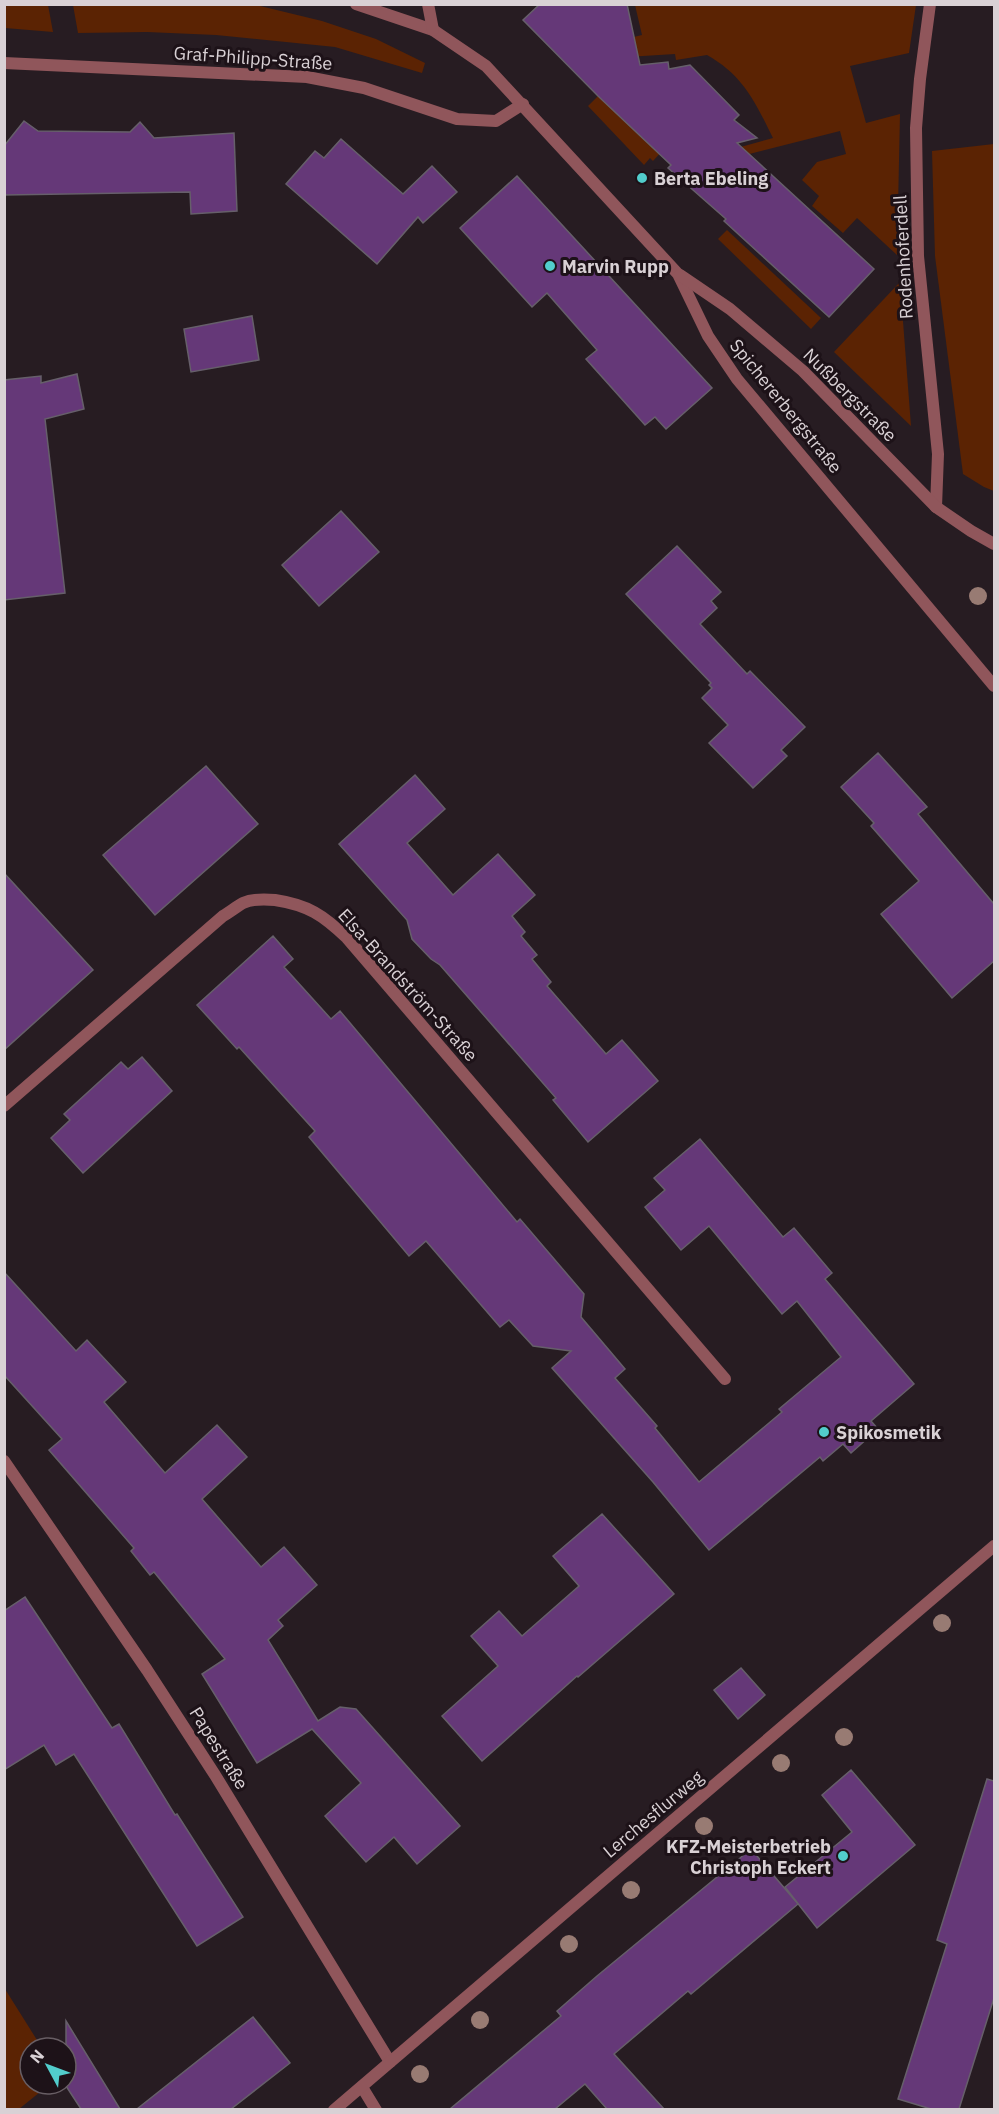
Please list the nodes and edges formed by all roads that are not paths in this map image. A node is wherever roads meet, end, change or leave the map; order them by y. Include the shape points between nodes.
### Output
1 (356, 4) edge
2 (428, 4) edge
3 (930, 4) edge
4 (433, 30) junction
5 (4, 63) edge
6 (523, 104) junction
7 (678, 273) junction
8 (936, 507) junction
9 (994, 544) edge
10 (994, 686) edge
11 (4, 1106) edge
12 (725, 1378) dead end
13 (4, 1461) edge
14 (994, 1546) edge
15 (390, 2062) junction
16 (362, 2087) junction
17 (334, 2109) edge
18 (376, 2109) edge

1 - 4 street, Spichererbergstraße
2 - 4 street
3 - 8 street, Rodenhoferdell via 916,128 918,256 938,454
4 - 6 street, Spichererbergstraße via 486,66
5 - 6 street, Graf-Philipp-Straße via 307,77 364,88 457,119 496,121
6 - 7 street, Spichererbergstraße
7 - 8 street, Nußbergstraße via 730,309 802,371
7 - 10 street, Spichererbergstraße via 708,336 737,379
8 - 9 street, Nußbergstraße
11 - 12 street, Elsa-Brandström-Straße via 223,916 244,903 266,899 296,903 329,921 347,939
13 - 15 street, Papestraße via 215,1775
14 - 15 street, Lerchesflurweg
15 - 16 street, Lerchesflurweg
16 - 17 street, Lerchesflurweg
16 - 18 street

